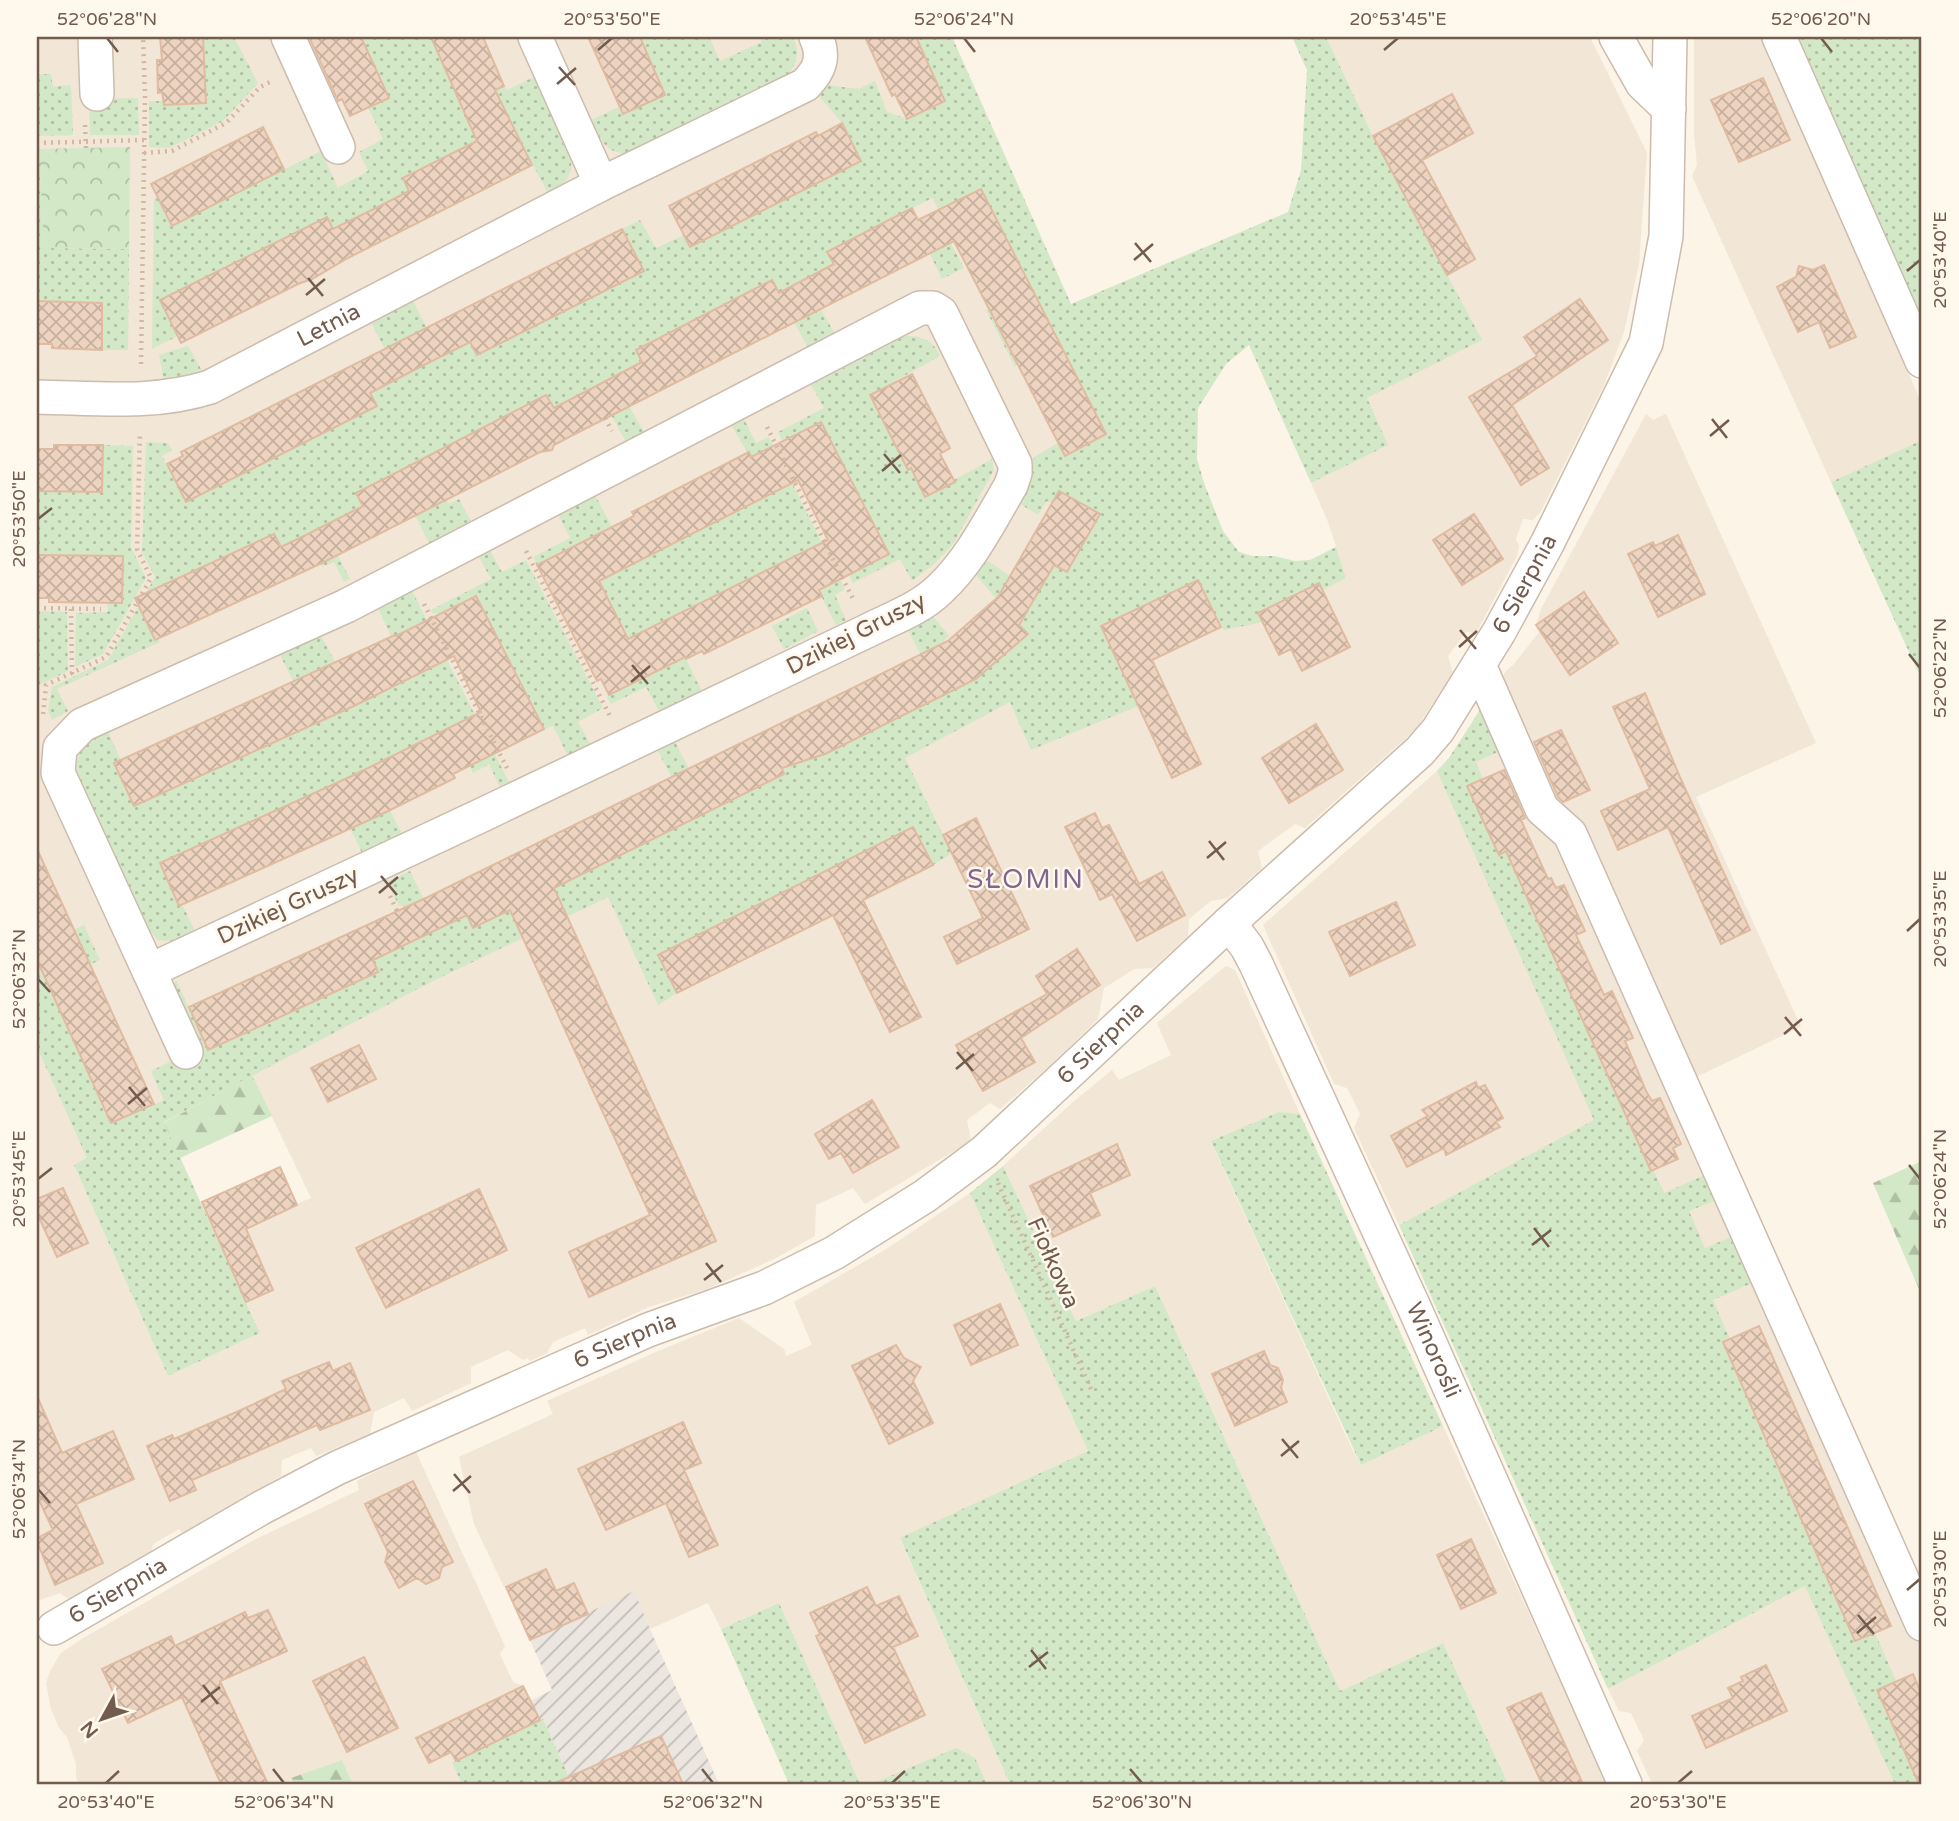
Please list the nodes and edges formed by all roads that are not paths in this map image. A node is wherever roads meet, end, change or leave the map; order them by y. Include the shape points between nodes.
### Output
1 (96, 37) edge
2 (288, 37) edge
3 (536, 37) edge
4 (816, 37) edge
5 (1616, 37) edge
6 (1670, 37) edge
7 (1779, 37) edge
8 (97, 94) dead end
9 (1669, 109) junction
10 (338, 147) dead end
11 (601, 184) junction
12 (1922, 361) edge
13 (37, 397) edge
14 (1479, 665) junction
15 (49, 746) edge
16 (1228, 923) junction
17 (149, 971) junction
18 (186, 1052) dead end
19 (1922, 1625) edge
20 (54, 1628) dead end
21 (1625, 1784) edge

1 - 8 street
2 - 10 street
3 - 11 street
4 - 11 street, Letnia via 821,62 805,85
5 - 9 street via 1642,83
6 - 9 street, 6 Sierpnia
7 - 12 street
9 - 14 street, 6 Sierpnia via 1666,236 1646,343 1547,544
11 - 13 street, Letnia via 211,387 147,400
14 - 16 street, 6 Sierpnia via 1420,751
14 - 19 street via 1542,809 1570,834
15 - 17 street, Dzikiej Gruszy
15 - 17 street, Dzikiej Gruszy via 82,725 346,606 920,308 941,313 1003,435 1015,464 1011,485 967,558 940,590 919,605
16 - 20 street, 6 Sierpnia via 984,1152 925,1196 813,1265 648,1330 337,1468
16 - 21 street, Winorośli via 1256,964
17 - 18 street

